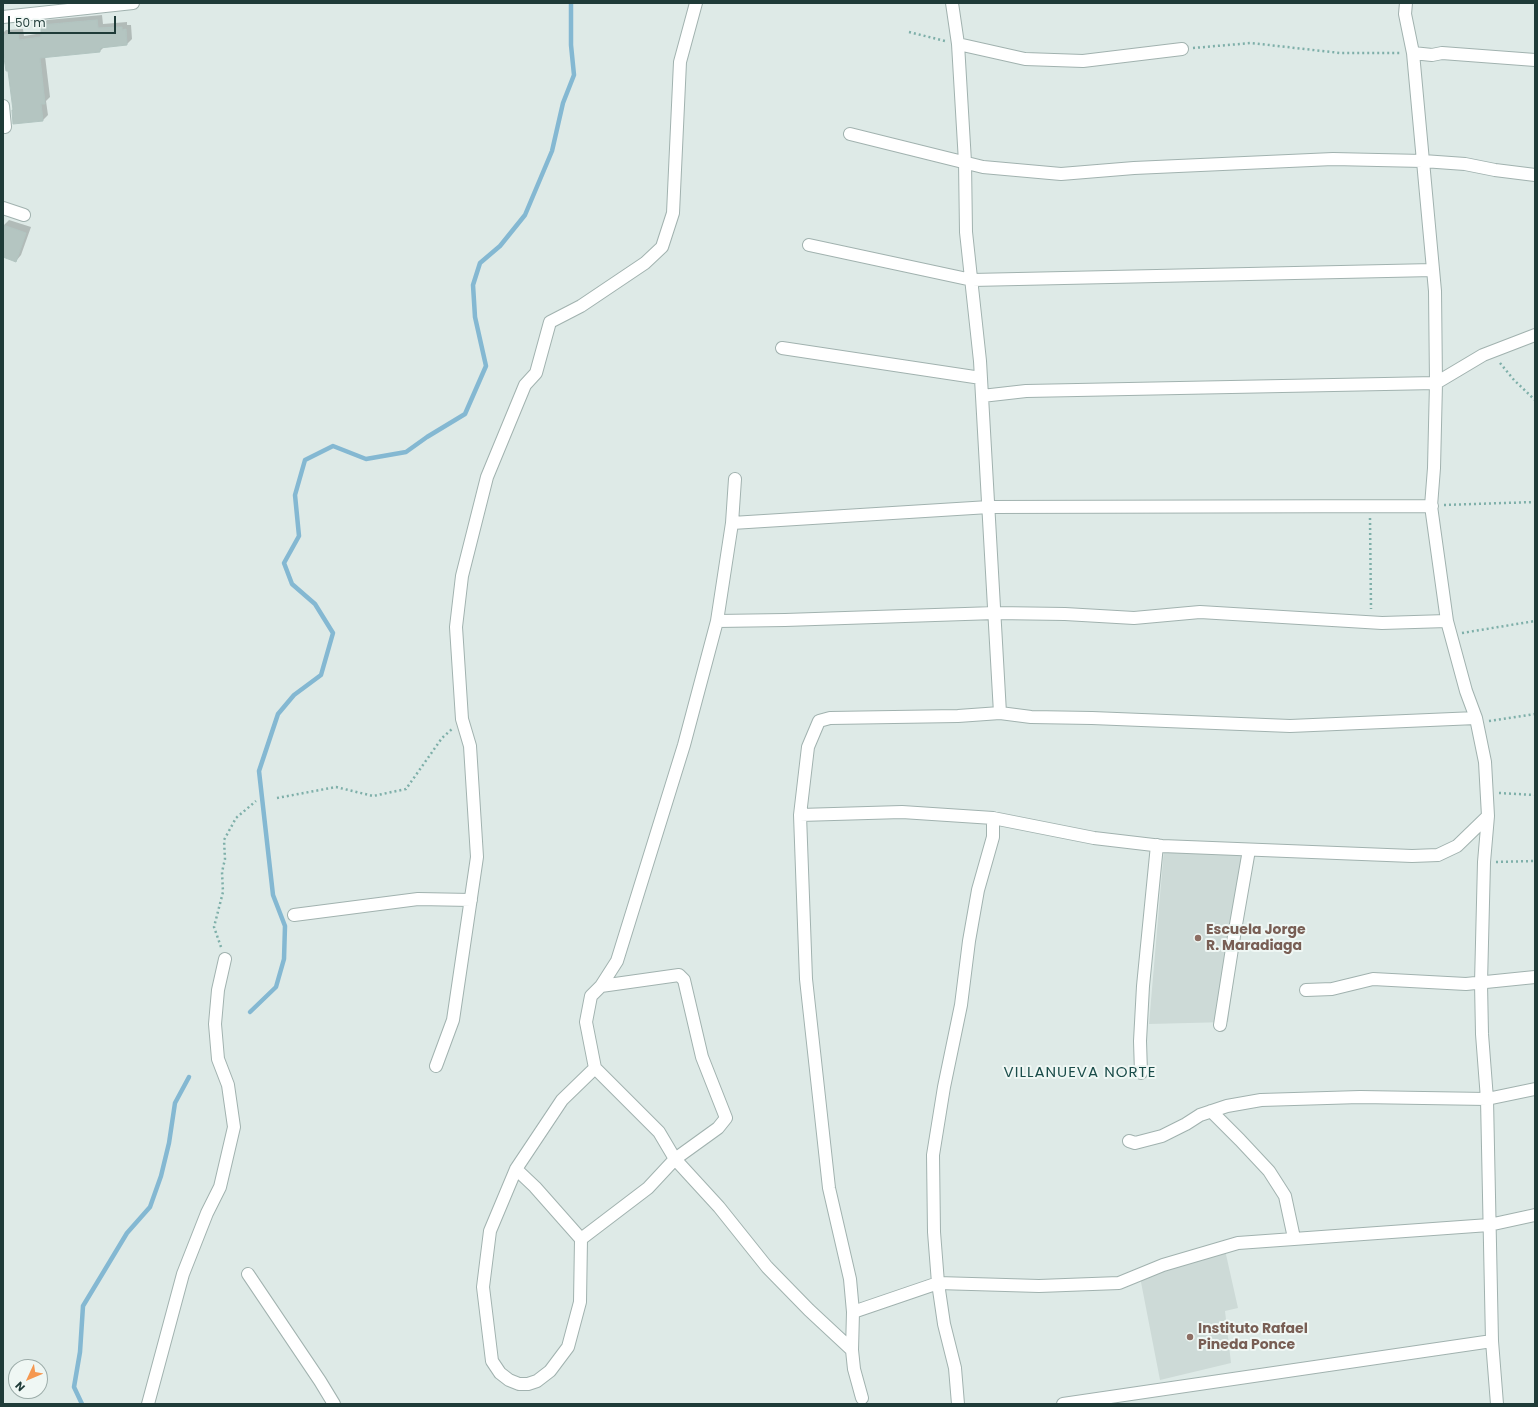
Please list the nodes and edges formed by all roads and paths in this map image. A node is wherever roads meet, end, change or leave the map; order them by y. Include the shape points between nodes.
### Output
1 (133, 3) edge
2 (696, 3) edge
3 (952, 3) edge
4 (1406, 3) edge
5 (3, 17) edge
6 (909, 32) dead end
7 (958, 44) junction
8 (1182, 48) joint
9 (1413, 53) junction
10 (1535, 60) edge
11 (3, 106) edge
12 (6, 127) dead end
13 (850, 134) dead end
14 (1423, 161) junction
15 (965, 162) junction
16 (1535, 175) edge
17 (3, 208) edge
18 (24, 215) dead end
19 (809, 245) dead end
20 (1433, 270) junction
21 (972, 280) junction
22 (1535, 335) edge
23 (782, 348) dead end
24 (1494, 351) junction
25 (981, 378) junction
26 (1436, 383) junction
27 (982, 396) junction
28 (1535, 400) edge
29 (735, 479) dead end
30 (1535, 502) edge
31 (1370, 506) junction
32 (1432, 506) junction
33 (989, 507) junction
34 (732, 523) junction
35 (994, 612) junction
36 (717, 621) junction
37 (1447, 621) junction
38 (1535, 621) edge
39 (1371, 622) junction
40 (1452, 634) junction
41 (1000, 713) junction
42 (1535, 714) edge
43 (462, 719) junction
44 (1476, 720) junction
45 (1487, 792) junction
46 (1535, 795) edge
47 (277, 798) dead end
48 (256, 801) dead end
49 (800, 815) junction
50 (1488, 816) junction
51 (993, 818) junction
52 (1157, 845) junction
53 (1249, 850) junction
54 (1535, 861) edge
55 (1484, 862) junction
56 (471, 900) junction
57 (294, 915) dead end
58 (225, 959) joint
59 (1535, 977) edge
60 (1481, 983) junction
61 (601, 986) junction
62 (1306, 990) dead end
63 (1220, 1026) dead end
64 (436, 1066) dead end
65 (595, 1068) junction
66 (1141, 1073) dead end
67 (1535, 1089) edge
68 (1487, 1099) junction
69 (1210, 1112) junction
70 (1129, 1141) dead end
71 (675, 1159) junction
72 (516, 1169) junction
73 (1535, 1215) edge
74 (1490, 1225) junction
75 (1294, 1238) junction
76 (581, 1239) junction
77 (248, 1274) dead end
78 (938, 1284) junction
79 (853, 1312) junction
80 (1492, 1342) junction
81 (852, 1350) junction
82 (862, 1398) dead end
83 (148, 1404) edge
84 (334, 1404) edge
85 (958, 1404) edge
86 (1063, 1404) edge
87 (1497, 1404) edge

1 - 5 street
2 - 43 street via 680,62 673,213 662,247 646,263 581,306 550,322 536,373 525,385 487,477 462,576 456,627
3 - 7 street
4 - 9 street via 1405,14
6 - 7 path
7 - 8 street via 1025,58 1083,61
7 - 15 street
8 - 9 path via 1251,43 1340,52
9 - 10 street
9 - 14 street
11 - 12 street
13 - 15 street
14 - 15 street via 1333,159 1061,174 983,167
14 - 16 street via 1465,164
14 - 20 street
15 - 21 street via 966,232
17 - 18 street
19 - 21 street
20 - 21 street
20 - 26 street
21 - 25 street
22 - 24 street
23 - 25 street
24 - 26 street
24 - 28 path via 1502,366
25 - 27 street
26 - 27 street via 1026,391
26 - 32 street
27 - 33 street
29 - 34 street
30 - 32 path
31 - 32 street
31 - 33 street
31 - 39 path
32 - 37 street
33 - 34 street
33 - 35 street
34 - 36 street
35 - 36 street
35 - 39 street via 1134,618 1200,612
35 - 41 street
36 - 61 street via 684,745 617,960
37 - 39 street
37 - 40 street
38 - 40 path
40 - 44 street
41 - 44 street via 1032,717 1290,726
41 - 49 street via 830,718 820,721 808,747
42 - 44 path
43 - 47 path via 442,738 406,789 373,796 336,787
43 - 56 street via 470,746 477,857
44 - 45 street via 1486,762
45 - 46 path
45 - 50 street
48 - 58 path via 236,818 224,840 223,892 214,927
49 - 51 street via 902,812
49 - 79 street via 806,979 817,1091 828,1188 850,1279
50 - 53 street via 1457,846 1438,855
50 - 55 street
51 - 52 street via 1094,838
51 - 78 street via 993,838 978,890 961,1005 933,1155
52 - 53 street
52 - 66 street via 1142,986
53 - 63 street
54 - 55 path
55 - 60 street
56 - 57 street via 418,899
56 - 64 street via 453,1020
58 - 83 street via 218,990 215,1024 218,1059 228,1085 234,1127 220,1187 182,1274
59 - 60 street
60 - 62 street via 1373,979 1332,989
60 - 68 street
61 - 65 street via 591,996 586,1022
61 - 71 street via 679,975 684,980 702,1056 726,1118 718,1128
65 - 71 street via 659,1132
65 - 72 street via 562,1100
67 - 68 street
68 - 69 street via 1360,1097 1261,1100 1226,1106
68 - 74 street
69 - 70 street via 1162,1136 1135,1143
69 - 75 street via 1269,1171 1285,1196
71 - 76 street via 648,1188
71 - 81 street via 719,1207 767,1267
72 - 76 street
72 - 76 street via 490,1231 483,1287 492,1361 500,1373 509,1380 519,1384 537,1381 550,1371 568,1347 580,1302
73 - 74 street
74 - 75 street
74 - 80 street
75 - 78 street via 1238,1243 1163,1266 1119,1283 1039,1286
77 - 84 street
78 - 79 street
78 - 85 street via 944,1324 955,1368
79 - 81 street
80 - 86 street
80 - 87 street
81 - 82 street

